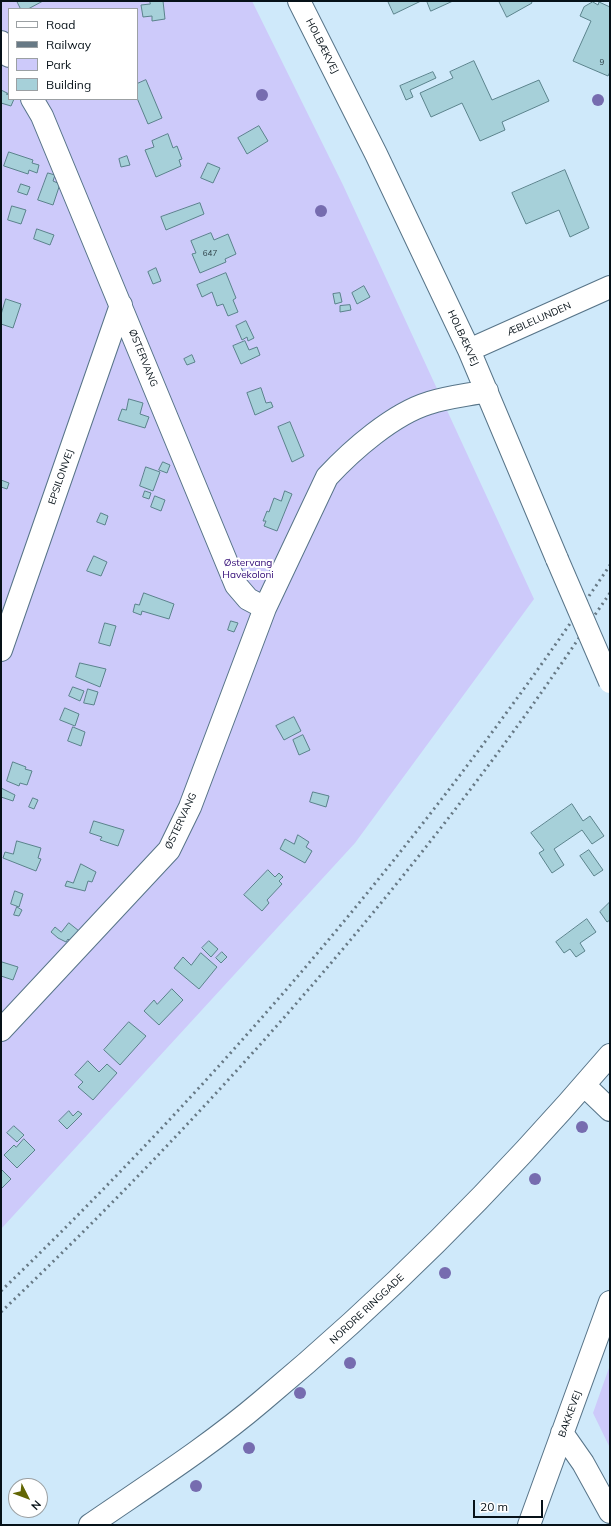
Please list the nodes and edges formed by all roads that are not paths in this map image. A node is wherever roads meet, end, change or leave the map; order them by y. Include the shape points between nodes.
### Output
1 (299, 1) edge
2 (1, 42) edge
3 (8, 54) edge
4 (33, 100) edge
5 (610, 287) edge
6 (122, 305) junction
7 (469, 350) junction
8 (487, 391) junction
9 (265, 608) junction
10 (1, 650) edge
11 (610, 682) edge
12 (1, 1030) edge
13 (610, 1055) edge
14 (584, 1085) junction
15 (610, 1110) edge
16 (610, 1302) edge
17 (562, 1433) junction
18 (610, 1512) edge
19 (90, 1525) edge
20 (529, 1525) edge

1 - 7 street, HOLBÆKVEJ via 376,154
2 - 3 street
4 - 6 street, ØSTERVANG via 42,116
5 - 7 street, ÆBLELUNDEN
6 - 9 street, ØSTERVANG via 236,585 248,599
6 - 10 street, EPSILONVEJ
7 - 8 street, HOLBÆKVEJ
8 - 9 street, ØSTERVANG via 428,403 387,424 343,460 327,476
8 - 11 street, HOLBÆKVEJ, bridge
9 - 12 street, ØSTERVANG via 190,807 169,850
13 - 14 street, NORDRE RINGGADE
14 - 15 street
14 - 19 street, NORDRE RINGGADE via 446,1233 342,1332 261,1402 178,1465
16 - 17 street, BAKKEVEJ
17 - 18 street via 583,1463
17 - 20 street, BAKKEVEJ

